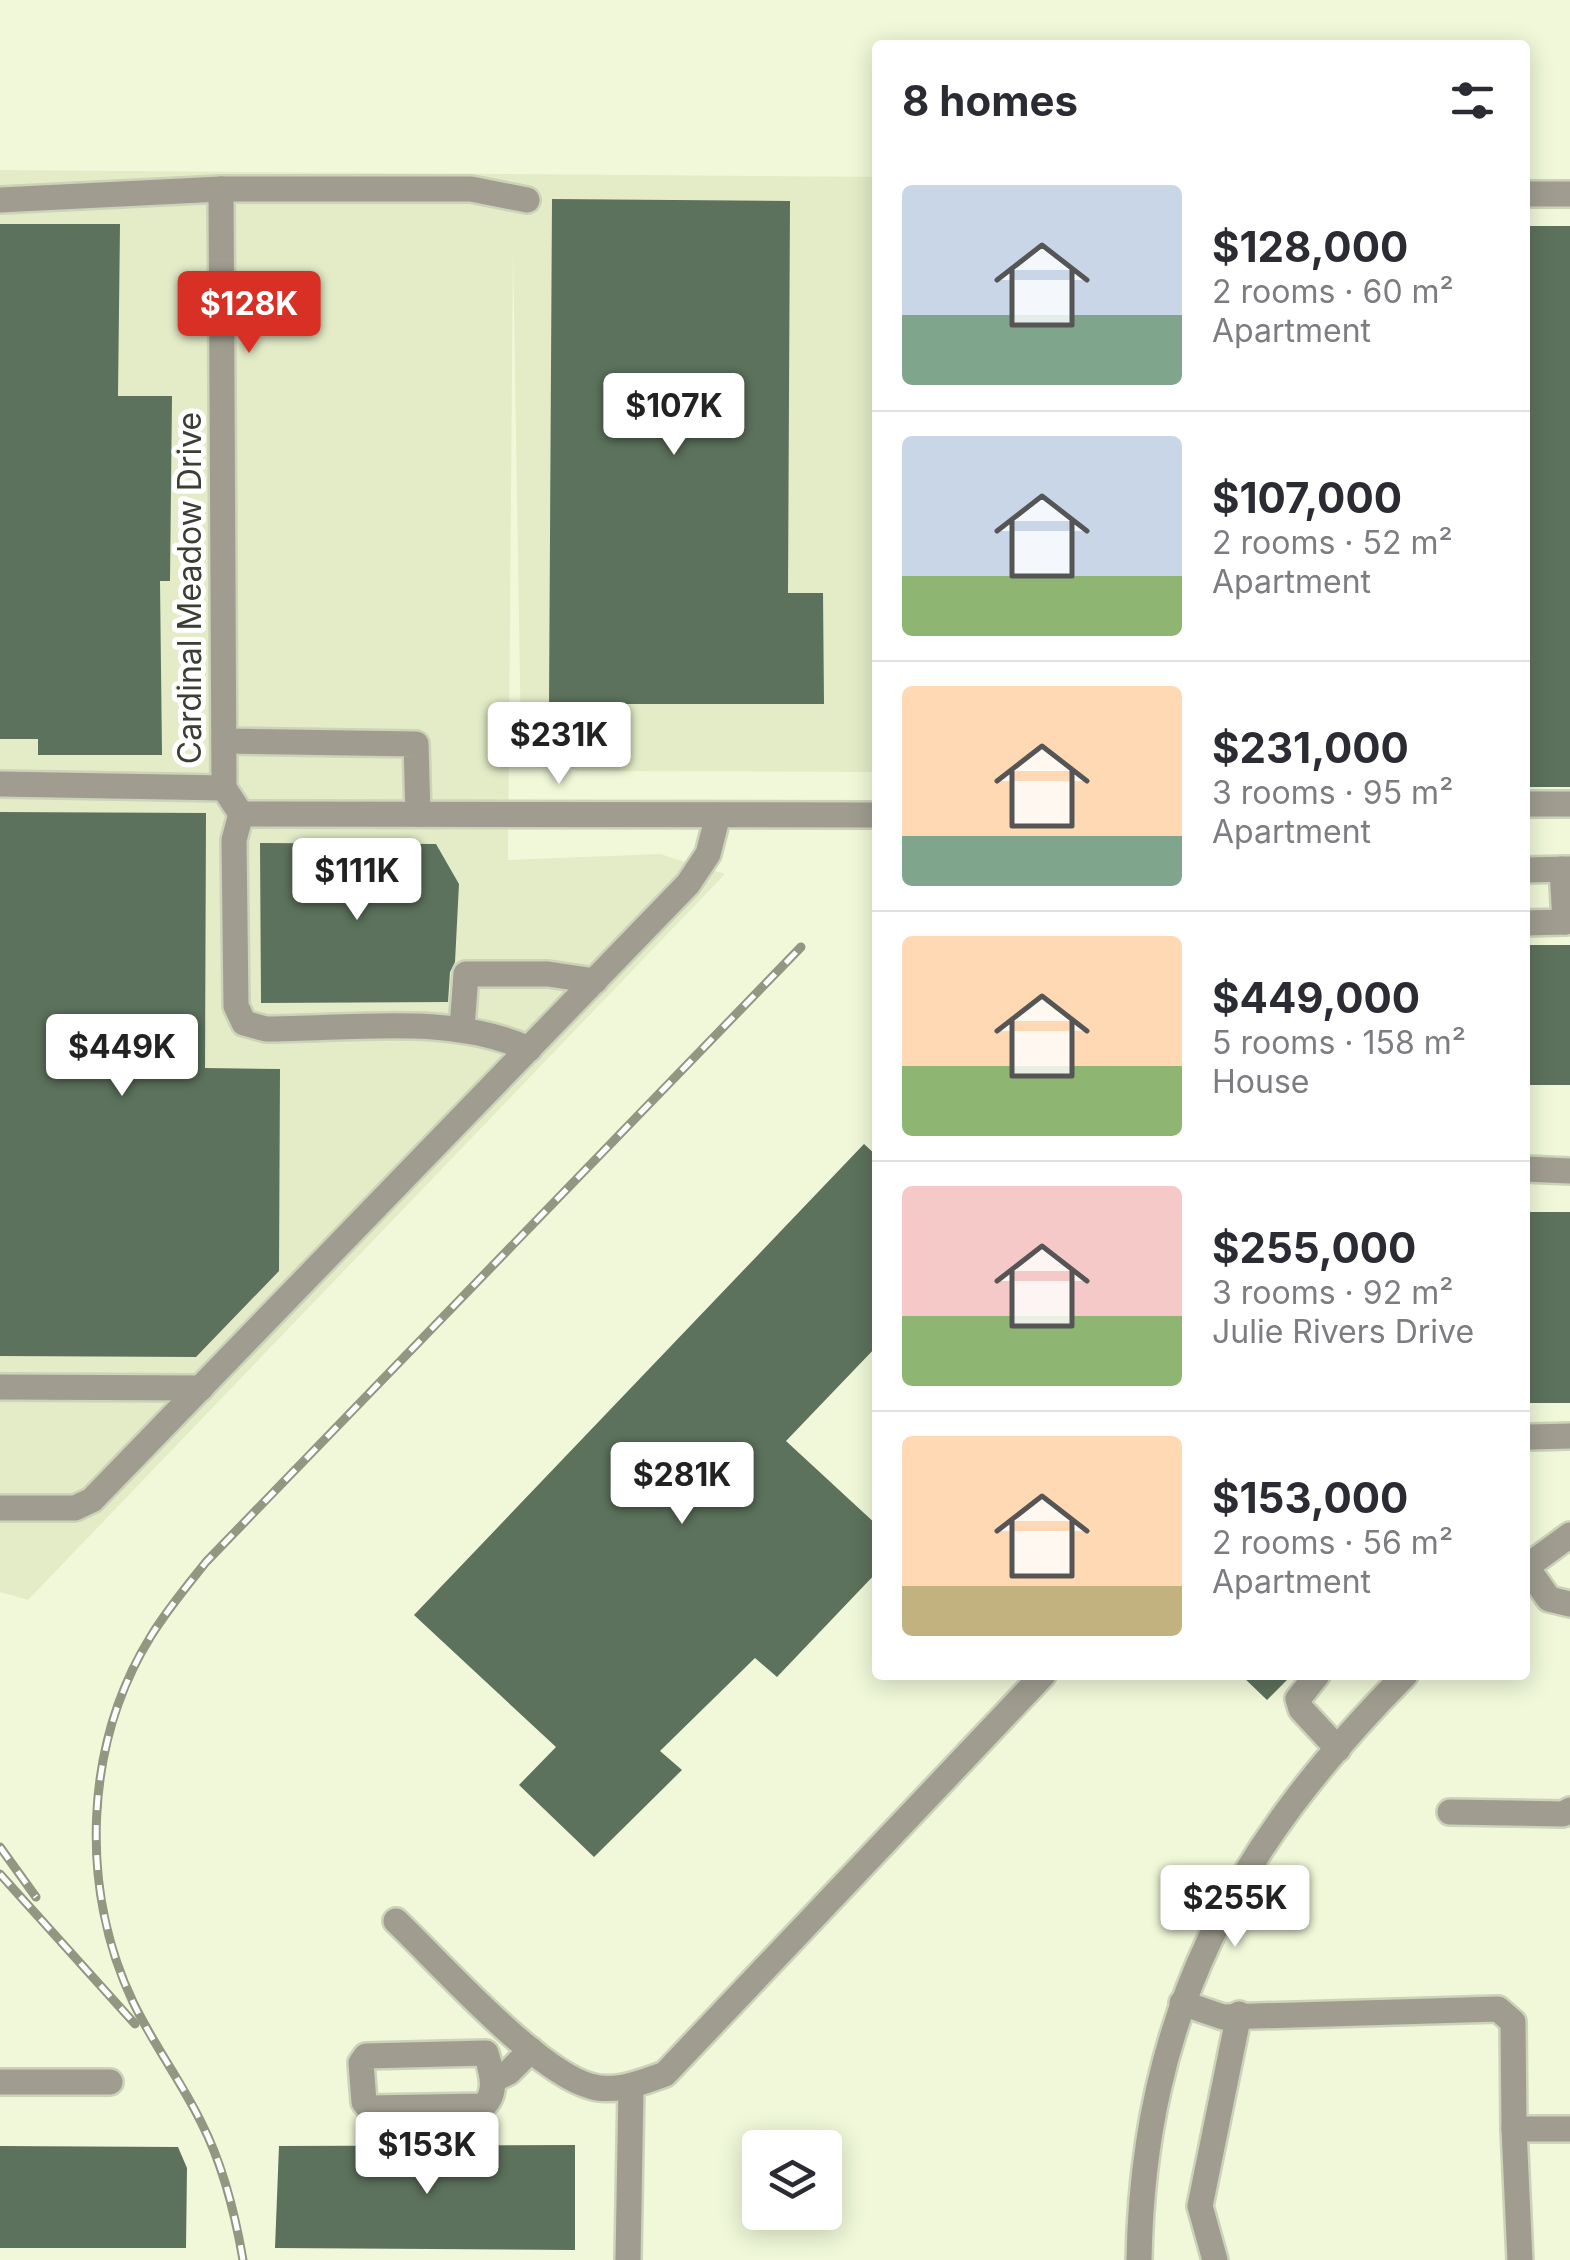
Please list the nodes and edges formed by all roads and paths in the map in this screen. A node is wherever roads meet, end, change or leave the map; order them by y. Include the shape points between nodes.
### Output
1 (221, 188) junction
2 (1530, 194) edge
3 (1570, 194) edge
4 (0, 200) edge
5 (527, 200) dead end
6 (224, 741) junction
7 (0, 784) edge
8 (224, 788) junction
9 (1530, 804) edge
10 (1570, 804) edge
11 (241, 814) junction
12 (418, 814) junction
13 (718, 815) junction
14 (872, 815) edge
15 (1566, 869) edge
16 (1530, 870) edge
17 (1568, 922) edge
18 (1530, 923) edge
19 (595, 981) junction
20 (462, 1028) junction
21 (529, 1050) junction
22 (1530, 1169) edge
23 (1570, 1171) edge
24 (0, 1386) edge
25 (201, 1388) junction
26 (1570, 1436) edge
27 (1532, 1437) dead end
28 (0, 1508) edge
29 (1570, 1535) edge
30 (1530, 1563) edge
31 (1530, 1574) edge
32 (1570, 1604) edge
33 (1037, 1680) edge
34 (1312, 1680) edge
35 (1401, 1680) edge
36 (1338, 1749) junction
37 (1570, 1810) edge
38 (1450, 1812) dead end
39 (396, 1921) dead end
40 (1182, 2003) junction
41 (1240, 2014) junction
42 (532, 2050) junction
43 (493, 2080) junction
44 (0, 2082) edge
45 (110, 2082) dead end
46 (631, 2086) junction
47 (1514, 2129) junction
48 (1570, 2129) edge
49 (628, 2260) edge
50 (1139, 2260) edge
51 (1215, 2260) edge
52 (1520, 2260) edge

1 - 4 street
1 - 5 street via 498,191
1 - 6 street, Cardinal Meadow Drive
2 - 3 street
6 - 8 street, Cardinal Meadow Drive
6 - 12 street via 416,744
7 - 8 street, Cardinal Meadow Drive
8 - 11 street, Cardinal Meadow Drive
9 - 10 street
11 - 12 street
11 - 20 street via 234,840 236,1006 244,1023
12 - 13 street
13 - 14 street
13 - 19 street via 708,854 688,884
15 - 16 street
15 - 17 street
17 - 18 street
19 - 20 street via 466,974
19 - 21 street
20 - 21 street
21 - 25 street
22 - 23 street
24 - 25 street
25 - 28 street via 92,1500 75,1508
26 - 27 street
29 - 30 street
31 - 32 street via 1549,1600
33 - 46 street via 665,2074
34 - 36 street via 1298,1699 1301,1709
35 - 36 street
36 - 40 street via 1280,1816 1224,1906
37 - 38 street
39 - 42 street
40 - 41 street via 1222,2016
40 - 50 street via 1148,2130
41 - 47 street via 1498,2009 1513,2022
41 - 51 street via 1200,2206
42 - 43 street
42 - 46 street via 551,2068 592,2088
43 - 43 street via 486,2053 366,2056 361,2062 368,2108 483,2106
44 - 45 street
46 - 49 street
47 - 48 street
47 - 52 street

